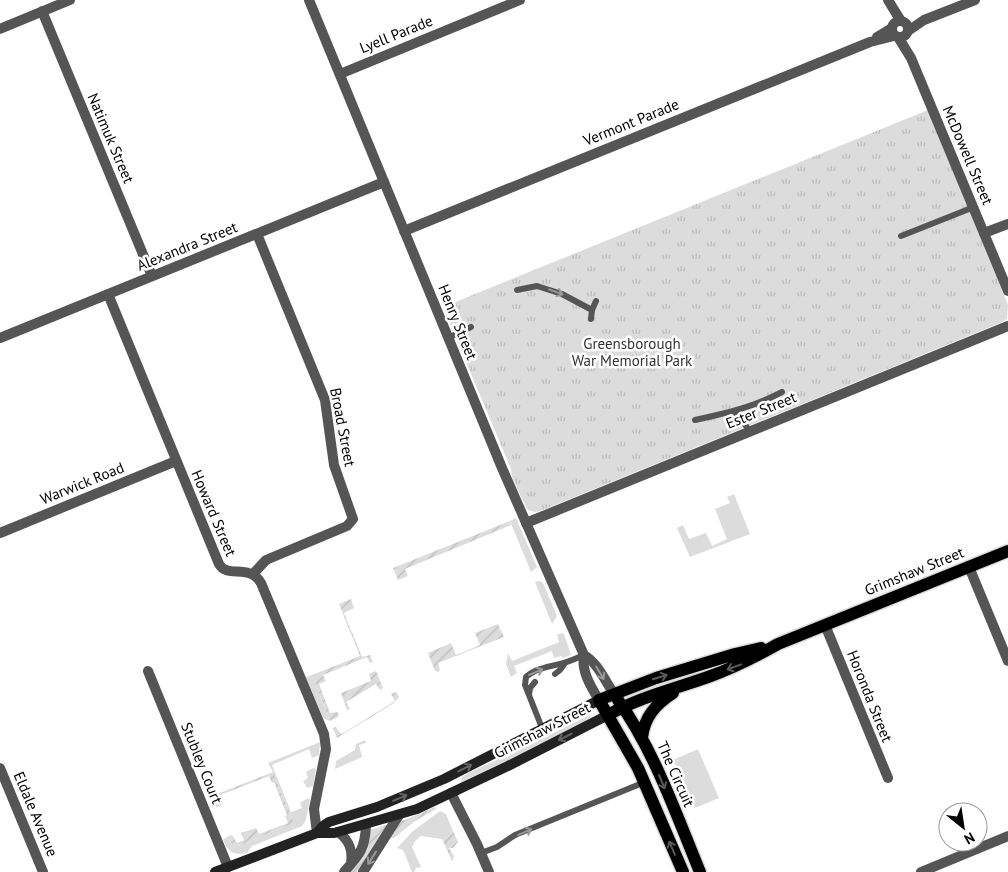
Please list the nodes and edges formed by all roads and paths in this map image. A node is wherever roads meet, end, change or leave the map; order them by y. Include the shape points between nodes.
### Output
1 (70, 0) edge
2 (308, 0) edge
3 (520, 0) edge
4 (888, 0) edge
5 (975, 0) edge
6 (42, 12) junction
7 (0, 29) edge
8 (900, 29) junction
9 (340, 74) junction
10 (384, 182) junction
11 (974, 207) junction
12 (1008, 224) edge
13 (404, 231) junction
14 (984, 233) junction
15 (257, 234) junction
16 (901, 236) dead end
17 (152, 276) junction
18 (517, 290) dead end
19 (1008, 291) edge
20 (108, 294) junction
21 (596, 301) dead end
22 (592, 310) junction
23 (591, 319) dead end
24 (1008, 326) edge
25 (471, 327) dead end
26 (0, 338) edge
27 (448, 338) junction
28 (782, 392) dead end
29 (735, 412) junction
30 (695, 420) dead end
31 (750, 431) junction
32 (176, 461) junction
33 (526, 522) junction
34 (0, 533) edge
35 (1008, 551) edge
36 (969, 566) junction
37 (253, 574) junction
38 (825, 625) junction
39 (778, 644) junction
40 (584, 655) junction
41 (1008, 661) edge
42 (565, 663) junction
43 (148, 671) dead end
44 (555, 674) dead end
45 (535, 682) dead end
46 (685, 684) junction
47 (614, 694) junction
48 (529, 696) junction
49 (599, 700) junction
50 (623, 707) junction
51 (608, 715) junction
52 (542, 728) junction
53 (642, 738) junction
54 (0, 768) edge
55 (888, 778) dead end
56 (444, 779) junction
57 (644, 782) junction
58 (451, 793) junction
59 (366, 810) junction
60 (399, 815) junction
61 (366, 825) junction
62 (338, 832) junction
63 (317, 833) junction
64 (1008, 836) edge
65 (481, 853) junction
66 (351, 863) junction
67 (230, 869) edge
68 (43, 872) edge
69 (215, 872) edge
70 (344, 872) edge
71 (363, 872) edge
72 (489, 872) edge
73 (683, 872) edge
74 (700, 872) edge
75 (921, 872) edge

1 - 6 street
2 - 9 street, Henry Street
3 - 9 street, Lyell Parade
4 - 8 street, McDowell Street
5 - 8 street, Vermont Parade
6 - 7 street
6 - 17 street, Natimuk Street
8 - 11 street, McDowell Street
8 - 13 street, Vermont Parade
9 - 10 street, Henry Street
10 - 13 street, Henry Street
10 - 15 street, Alexandra Street
11 - 14 street, McDowell Street
11 - 16 lane
12 - 14 street
13 - 27 street, Henry Street
14 - 19 street, McDowell Street
15 - 17 street, Alexandra Street
15 - 37 street, Broad Street via 325,400 334,465 353,519 347,526 266,560
17 - 20 street, Alexandra Street
18 -> 22 lane via 537,286 562,294
20 - 26 street, Alexandra Street
20 - 32 street, Howard Street
21 - 22 lane
22 - 23 lane
24 - 31 street, Ester Street
25 - 27 lane
27 - 33 street, Henry Street
28 - 29 lane
29 - 30 lane
29 - 31 lane
31 - 33 street, Ester Street
32 - 34 street, Warwick Road
32 - 37 street, Howard Street via 221,568
33 - 40 street, Henry Street
35 - 36 main road, Grimshaw Street
36 - 38 main road, Grimshaw Street
36 - 41 street
37 - 63 street via 261,583 326,741 314,809
38 - 39 main road, Grimshaw Street
38 - 55 street, Horonda Street
39 -> 46 main road, Grimshaw Street via 745,662
47 -> 39 main road, Grimshaw Street via 656,678
40 - 42 lane
40 -> 47 street, Henry Street via 594,662
40 - 49 street, Henry Street via 584,671
42 - 44 lane
48 -> 42 lane via 525,683 527,676
43 - 67 street, Stubley Court
45 - 48 lane
46 - 50 main road, Grimshaw Street
46 - 53 main road via 653,709 645,723
47 - 49 main road, Grimshaw Street
47 - 50 main road, The Circuit
48 - 52 lane
49 - 51 main road
49 - 52 main road, Grimshaw Street
50 - 51 main road, Grimshaw Street
50 - 53 main road, The Circuit
51 - 57 main road
51 -> 58 main road, Grimshaw Street
56 -> 52 main road, Grimshaw Street
53 -> 74 main road, The Circuit
54 - 68 street, Eldale Avenue
56 - 58 main road
59 -> 56 main road, Grimshaw Street
65 -> 57 lane via 511,837
73 -> 57 main road
58 - 60 main road, Grimshaw Street
58 - 65 street
59 - 61 main road
59 - 63 main road, Grimshaw Street via 329,822
60 - 61 main road, Grimshaw Street
60 -> 71 street
61 - 62 main road, Grimshaw Street
61 - 66 street via 364,845
62 - 63 main road, Grimshaw Street
62 - 66 street via 350,846
63 - 67 main road, Grimshaw Street
64 - 75 street
65 - 72 street
66 - 70 street
67 - 69 main road, Grimshaw Street

